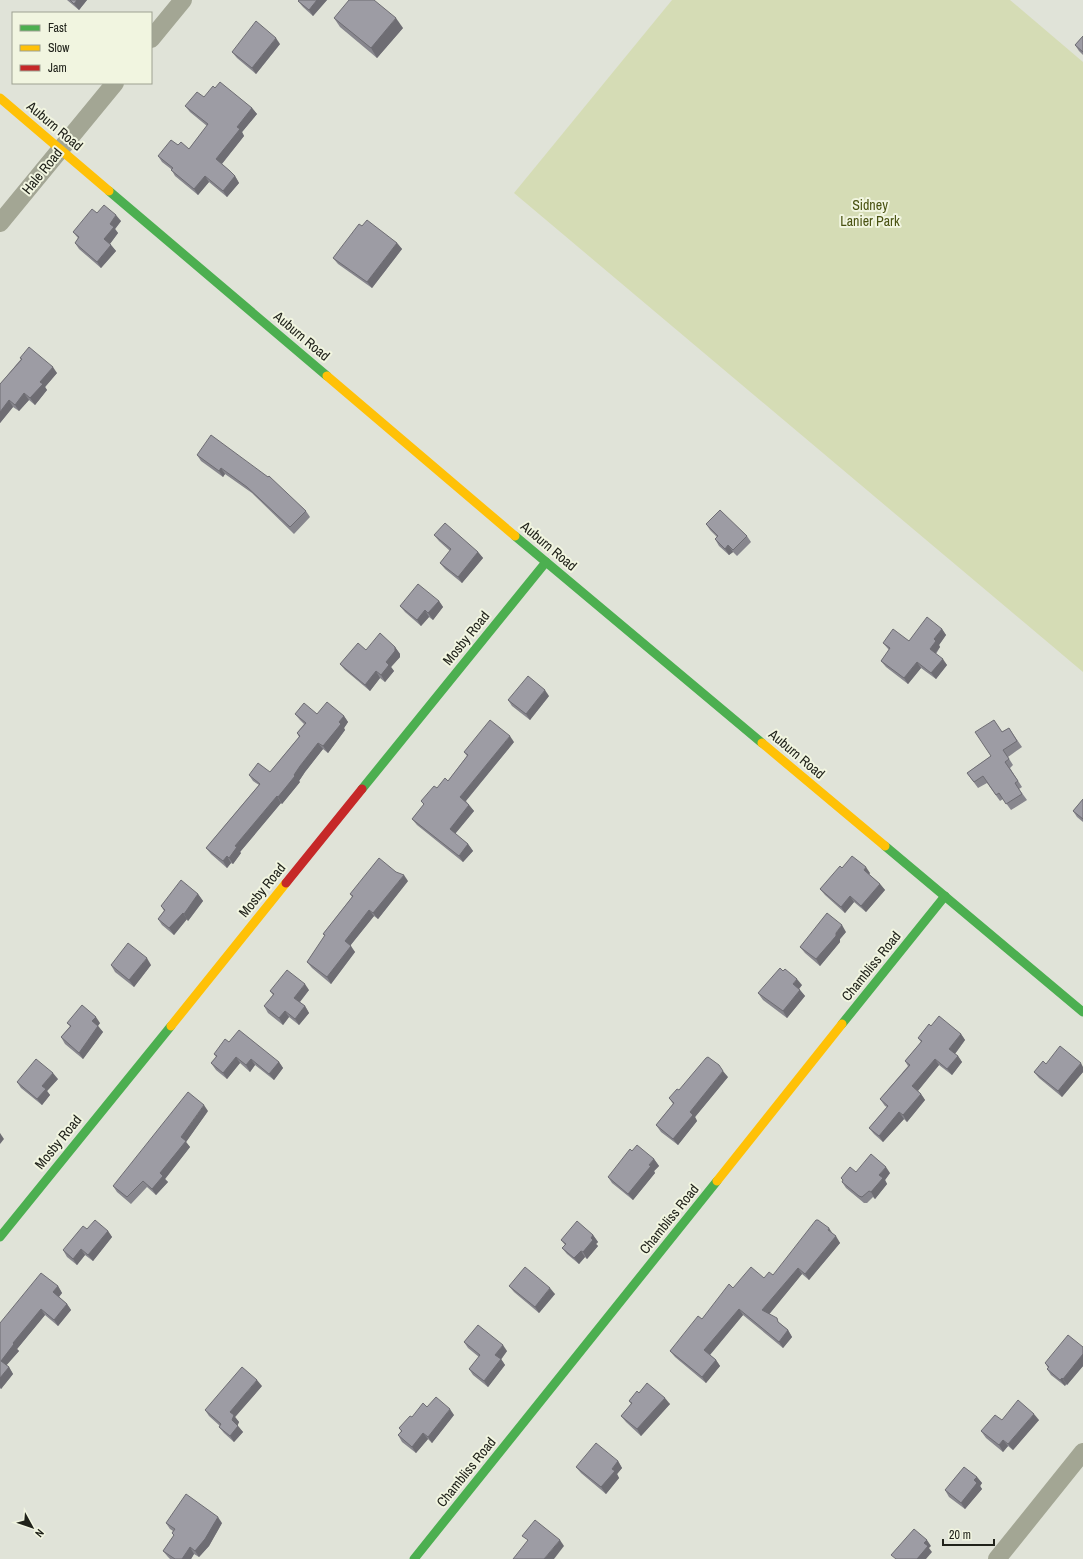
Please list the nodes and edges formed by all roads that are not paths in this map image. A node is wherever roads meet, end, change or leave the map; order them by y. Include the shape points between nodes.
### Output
1 (183, 0) edge
2 (152, 38) edge
3 (114, 84) edge
4 (0, 98) edge
5 (60, 149) junction
6 (0, 223) edge
7 (546, 562) junction
8 (945, 896) junction
9 (1083, 1012) edge
10 (0, 1236) edge
11 (1083, 1452) edge
12 (414, 1559) edge
13 (997, 1559) edge

1 - 2 street
3 - 5 street, Hale Road
4 - 5 street, Auburn Road
5 - 6 street, Hale Road
5 - 7 street, Auburn Road
7 - 8 street, Auburn Road
7 - 10 street, Mosby Road
8 - 9 street, Auburn Road
8 - 12 street, Chambliss Road
11 - 13 street

